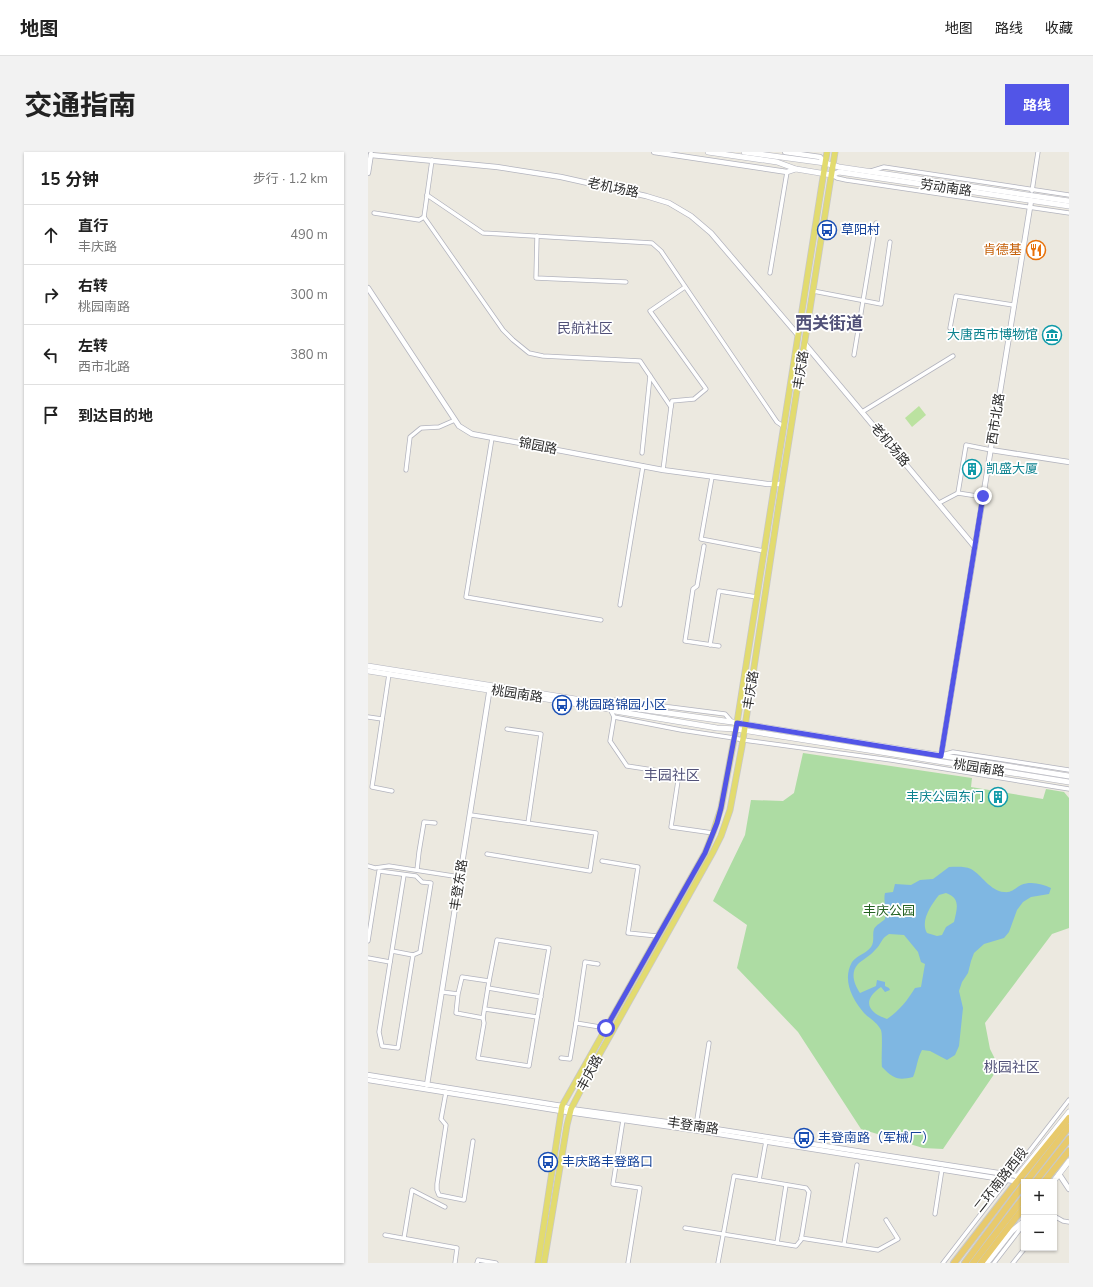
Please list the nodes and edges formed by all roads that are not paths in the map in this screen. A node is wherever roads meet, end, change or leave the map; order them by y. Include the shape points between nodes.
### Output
1 (654, 152) edge
2 (708, 152) edge
3 (744, 152) edge
4 (784, 152) edge
5 (827, 152) edge
6 (835, 152) edge
7 (1038, 152) edge
8 (371, 153) edge
9 (432, 160) junction
10 (825, 163) junction
11 (833, 165) junction
12 (796, 169) junction
13 (787, 172) junction
14 (871, 172) junction
15 (368, 173) edge
16 (823, 174) junction
17 (832, 175) junction
18 (1032, 190) junction
19 (427, 195) junction
20 (1069, 195) edge
21 (1031, 198) junction
22 (1069, 201) edge
23 (1030, 206) junction
24 (1069, 206) edge
25 (374, 213) dead end
26 (1069, 213) edge
27 (424, 217) junction
28 (876, 223) dead end
29 (537, 236) junction
30 (890, 242) dead end
31 (770, 273) dead end
32 (626, 282) dead end
33 (685, 287) junction
34 (368, 288) edge
35 (813, 291) junction
36 (863, 300) junction
37 (1014, 305) junction
38 (950, 328) dead end
39 (798, 335) junction
40 (805, 344) junction
41 (854, 355) dead end
42 (953, 356) dead end
43 (650, 376) junction
44 (671, 407) junction
45 (862, 412) junction
46 (455, 420) junction
47 (784, 426) junction
48 (492, 438) junction
49 (991, 450) junction
50 (642, 453) dead end
51 (1069, 462) edge
52 (643, 466) junction
53 (406, 470) dead end
54 (663, 470) junction
55 (712, 477) junction
56 (782, 484) junction
57 (775, 485) junction
58 (958, 493) junction
59 (983, 496) junction
60 (939, 504) junction
61 (704, 546) dead end
62 (974, 546) junction
63 (764, 551) junction
64 (757, 597) junction
65 (620, 605) dead end
66 (601, 620) dead end
67 (710, 645) junction
68 (720, 646) dead end
69 (368, 666) edge
70 (368, 671) edge
71 (389, 674) junction
72 (490, 688) junction
73 (609, 707) junction
74 (368, 717) edge
75 (614, 717) junction
76 (382, 719) junction
77 (735, 724) junction
78 (745, 727) junction
79 (507, 729) dead end
80 (734, 738) junction
81 (743, 740) junction
82 (941, 756) junction
83 (1069, 770) edge
84 (1069, 776) edge
85 (1069, 782) edge
86 (370, 787) edge
87 (1069, 789) edge
88 (392, 791) dead end
89 (471, 815) junction
90 (435, 823) dead end
91 (528, 823) junction
92 (713, 833) junction
93 (487, 854) dead end
94 (602, 862) dead end
95 (368, 866) edge
96 (417, 870) junction
97 (404, 875) junction
98 (460, 877) junction
99 (657, 936) junction
100 (368, 941) edge
101 (392, 952) junction
102 (413, 954) junction
103 (368, 958) edge
104 (390, 962) junction
105 (598, 964) dead end
106 (489, 981) junction
107 (488, 988) junction
108 (442, 992) junction
109 (458, 994) junction
110 (541, 997) junction
111 (485, 1009) junction
112 (538, 1017) junction
113 (483, 1018) junction
114 (576, 1023) junction
115 (606, 1028) junction
116 (709, 1043) dead end
117 (562, 1058) dead end
118 (368, 1075) edge
119 (368, 1080) edge
120 (427, 1085) junction
121 (446, 1092) junction
122 (1069, 1100) edge
123 (561, 1109) junction
124 (570, 1111) junction
125 (1069, 1112) edge
126 (1069, 1118) edge
127 (623, 1120) junction
128 (696, 1126) junction
129 (1069, 1128) edge
130 (1069, 1138) edge
131 (473, 1141) dead end
132 (766, 1142) junction
133 (1069, 1151) edge
134 (1069, 1161) edge
135 (858, 1166) dead end
136 (942, 1170) junction
137 (1059, 1174) junction
138 (1010, 1175) junction
139 (1016, 1179) junction
140 (1028, 1179) edge
141 (1037, 1179) edge
142 (1046, 1179) edge
143 (1056, 1179) edge
144 (759, 1180) junction
145 (1007, 1180) junction
146 (786, 1185) junction
147 (1021, 1188) edge
148 (1069, 1189) edge
149 (1021, 1201) edge
150 (445, 1207) dead end
151 (1021, 1211) edge
152 (935, 1214) dead end
153 (1057, 1218) edge
154 (886, 1220) dead end
155 (1069, 1222) edge
156 (1021, 1223) edge
157 (685, 1228) dead end
158 (1021, 1228) edge
159 (385, 1234) dead end
160 (724, 1234) junction
161 (404, 1238) junction
162 (801, 1238) junction
163 (777, 1243) junction
164 (844, 1244) junction
165 (1023, 1251) edge
166 (455, 1263) edge
167 (477, 1263) edge
168 (496, 1263) edge
169 (538, 1263) edge
170 (544, 1263) edge
171 (628, 1263) edge
172 (718, 1263) edge
173 (943, 1263) edge
174 (953, 1263) edge
175 (965, 1263) edge
176 (973, 1263) edge
177 (981, 1263) edge
178 (987, 1263) edge
179 (994, 1263) edge
180 (1013, 1263) edge

1 - 13 street
2 - 12 main road, 劳动南路 via 777,162
3 - 10 main road, 劳动南路
4 - 10 street via 820,157
5 - 10 main road, 丰庆路
6 - 11 main road, 丰庆路
7 - 18 street
8 - 9 street, 老机场路
8 - 15 street
9 - 19 street
9 - 39 street, 老机场路 via 561,177 669,203 691,216 711,233
10 - 11 main road, 劳动南路
10 - 16 main road, 丰庆路
11 - 14 main road, 劳动南路
11 - 17 main road, 丰庆路
12 - 13 street
12 - 16 main road, 劳动南路
13 - 31 street
14 - 18 street via 884,167
14 - 21 main road, 劳动南路
16 - 17 main road, 劳动南路
16 - 39 main road, 丰庆路
17 - 21 main road, 劳动南路 via 838,172
17 - 23 street via 846,180
17 - 35 main road, 丰庆路
18 - 20 street
18 - 21 street
19 - 27 street
19 - 29 street via 483,233
21 - 22 main road, 劳动南路
21 - 23 street, 西市北路
21 - 24 main road, 劳动南路
23 - 26 street
23 - 37 street, 西市北路
25 - 27 street via 419,220
27 - 43 street via 503,330 529,353 640,361
28 - 36 street
29 - 32 street via 536,278
29 - 33 street via 652,243 661,251
30 - 36 street via 881,304
33 - 44 street via 650,311 706,389 694,399 672,401
33 - 47 street via 778,422
34 - 46 street, 锦园路
35 - 36 street
35 - 40 main road, 丰庆路
36 - 41 street
37 - 38 street via 956,296
37 - 49 street, 西市北路
39 - 47 main road, 丰庆路
40 - 45 street, 老机场路
40 - 56 main road, 丰庆路
42 - 45 street
43 - 44 street
43 - 50 street
44 - 54 street
45 - 60 street, 老机场路
46 - 48 street, 锦园路 via 459,426 472,434
46 - 53 street via 439,427 421,428 410,437
47 - 57 main road, 丰庆路
48 - 52 street, 锦园路
48 - 66 street via 466,597
49 - 51 street
49 - 58 street via 966,445
49 - 59 street, 西市北路
52 - 54 street, 锦园路
52 - 65 street
54 - 55 street, 锦园路
55 - 57 street, 锦园路
55 - 63 street via 701,539
56 - 57 street, 锦园路
56 - 78 main road, 丰庆路
57 - 63 main road, 丰庆路
58 - 59 street
58 - 60 street
59 - 62 street, 西市北路
60 - 62 street, 老机场路
61 - 67 street via 697,586 693,589 685,641
62 - 82 street, 西市北路
63 - 64 main road, 丰庆路
64 - 67 street via 719,591
64 - 77 main road, 丰庆路
67 - 68 street
69 - 72 main road, 桃园南路
70 - 71 main road, 桃园南路
71 - 72 main road, 桃园南路
71 - 76 street
72 - 73 main road, 桃园南路
72 - 89 street, 丰登东路
73 - 75 street
73 - 77 main road, 桃园南路
73 - 77 main road, 桃园南路 via 615,711 717,728
74 - 76 street
75 - 80 street
75 - 92 street via 610,741 627,766 678,774 671,827
76 - 86 street
77 - 78 main road, 桃园南路
77 - 80 main road, 丰庆路
78 - 81 main road, 丰庆路
78 - 82 main road, 桃园南路
78 - 85 main road, 桃园南路
79 - 91 street via 541,734
80 - 81 street
80 - 92 main road, 丰庆路 via 721,808
81 - 87 street via 891,760
81 - 124 main road, 丰庆路 via 730,810 716,846
82 - 83 street via 953,752
82 - 84 main road, 桃园南路
86 - 88 street
89 - 91 street
89 - 98 street, 丰登东路
90 - 96 street via 424,822
91 - 93 street via 596,834 590,871
92 - 99 main road, 丰庆路 via 705,853
94 - 99 street via 638,867 628,934
95 - 96 street
96 - 98 street
97 - 100 street via 379,871
97 - 101 street
97 - 102 street via 416,876 422,882 431,883 420,952
98 - 108 street, 丰登东路
99 - 115 main road, 丰庆路
101 - 102 street
101 - 104 street
102 - 104 street via 398,1048 382,1046 379,1032
103 - 104 street
105 - 114 street via 585,962
106 - 107 street
106 - 109 street via 462,977
106 - 110 street via 497,940 549,948
107 - 110 street
107 - 111 street
108 - 109 street
108 - 120 street, 丰登东路
109 - 113 street via 456,1013
110 - 112 street
111 - 112 street
111 - 113 street
112 - 113 street via 529,1066 478,1058
114 - 115 street
114 - 117 street via 570,1059
115 - 123 main road, 丰庆路
116 - 128 street
118 - 120 street, 丰登南路
119 - 121 street, 丰登南路
120 - 123 street, 丰登南路
121 - 123 street, 丰登南路
121 - 131 street via 441,1119 446,1125 437,1184 439,1195 464,1200
122 - 138 street
123 - 124 street, 丰登南路
123 - 169 main road, 丰庆路
124 - 127 street, 丰登南路
124 - 128 street, 丰登南路
124 - 170 main road, 丰庆路
125 - 139 main road, 二环南路西段
126 - 174 highway
127 - 132 street, 丰登南路
127 - 171 street via 613,1184 640,1188
128 - 138 street, 丰登南路
129 - 140 highway, 二环南路西段
130 - 141 highway
132 - 136 street, 丰登南路
132 - 144 street
133 - 142 highway
134 - 137 main road
135 - 164 street
136 - 145 street, 丰登南路
136 - 152 street
137 - 143 main road
137 - 148 street
138 - 139 street, 丰登南路
138 - 145 street
139 - 145 street, 丰登南路
139 - 174 main road, 二环南路西段
144 - 146 street
144 - 160 street via 734,1176
145 - 173 street
146 - 162 street via 806,1188 809,1192
146 - 163 street
147 - 175 highway, 二环南路西段
149 - 176 highway
150 - 161 street via 412,1190
151 - 177 highway
153 - 155 street
154 - 164 street via 898,1239 878,1250
156 - 178 main road
157 - 160 street
158 - 179 street
159 - 161 street
160 - 163 street
160 - 172 street
161 - 166 street via 457,1248
162 - 163 street via 796,1246
162 - 164 street
165 - 180 street
167 - 168 street via 478,1260

